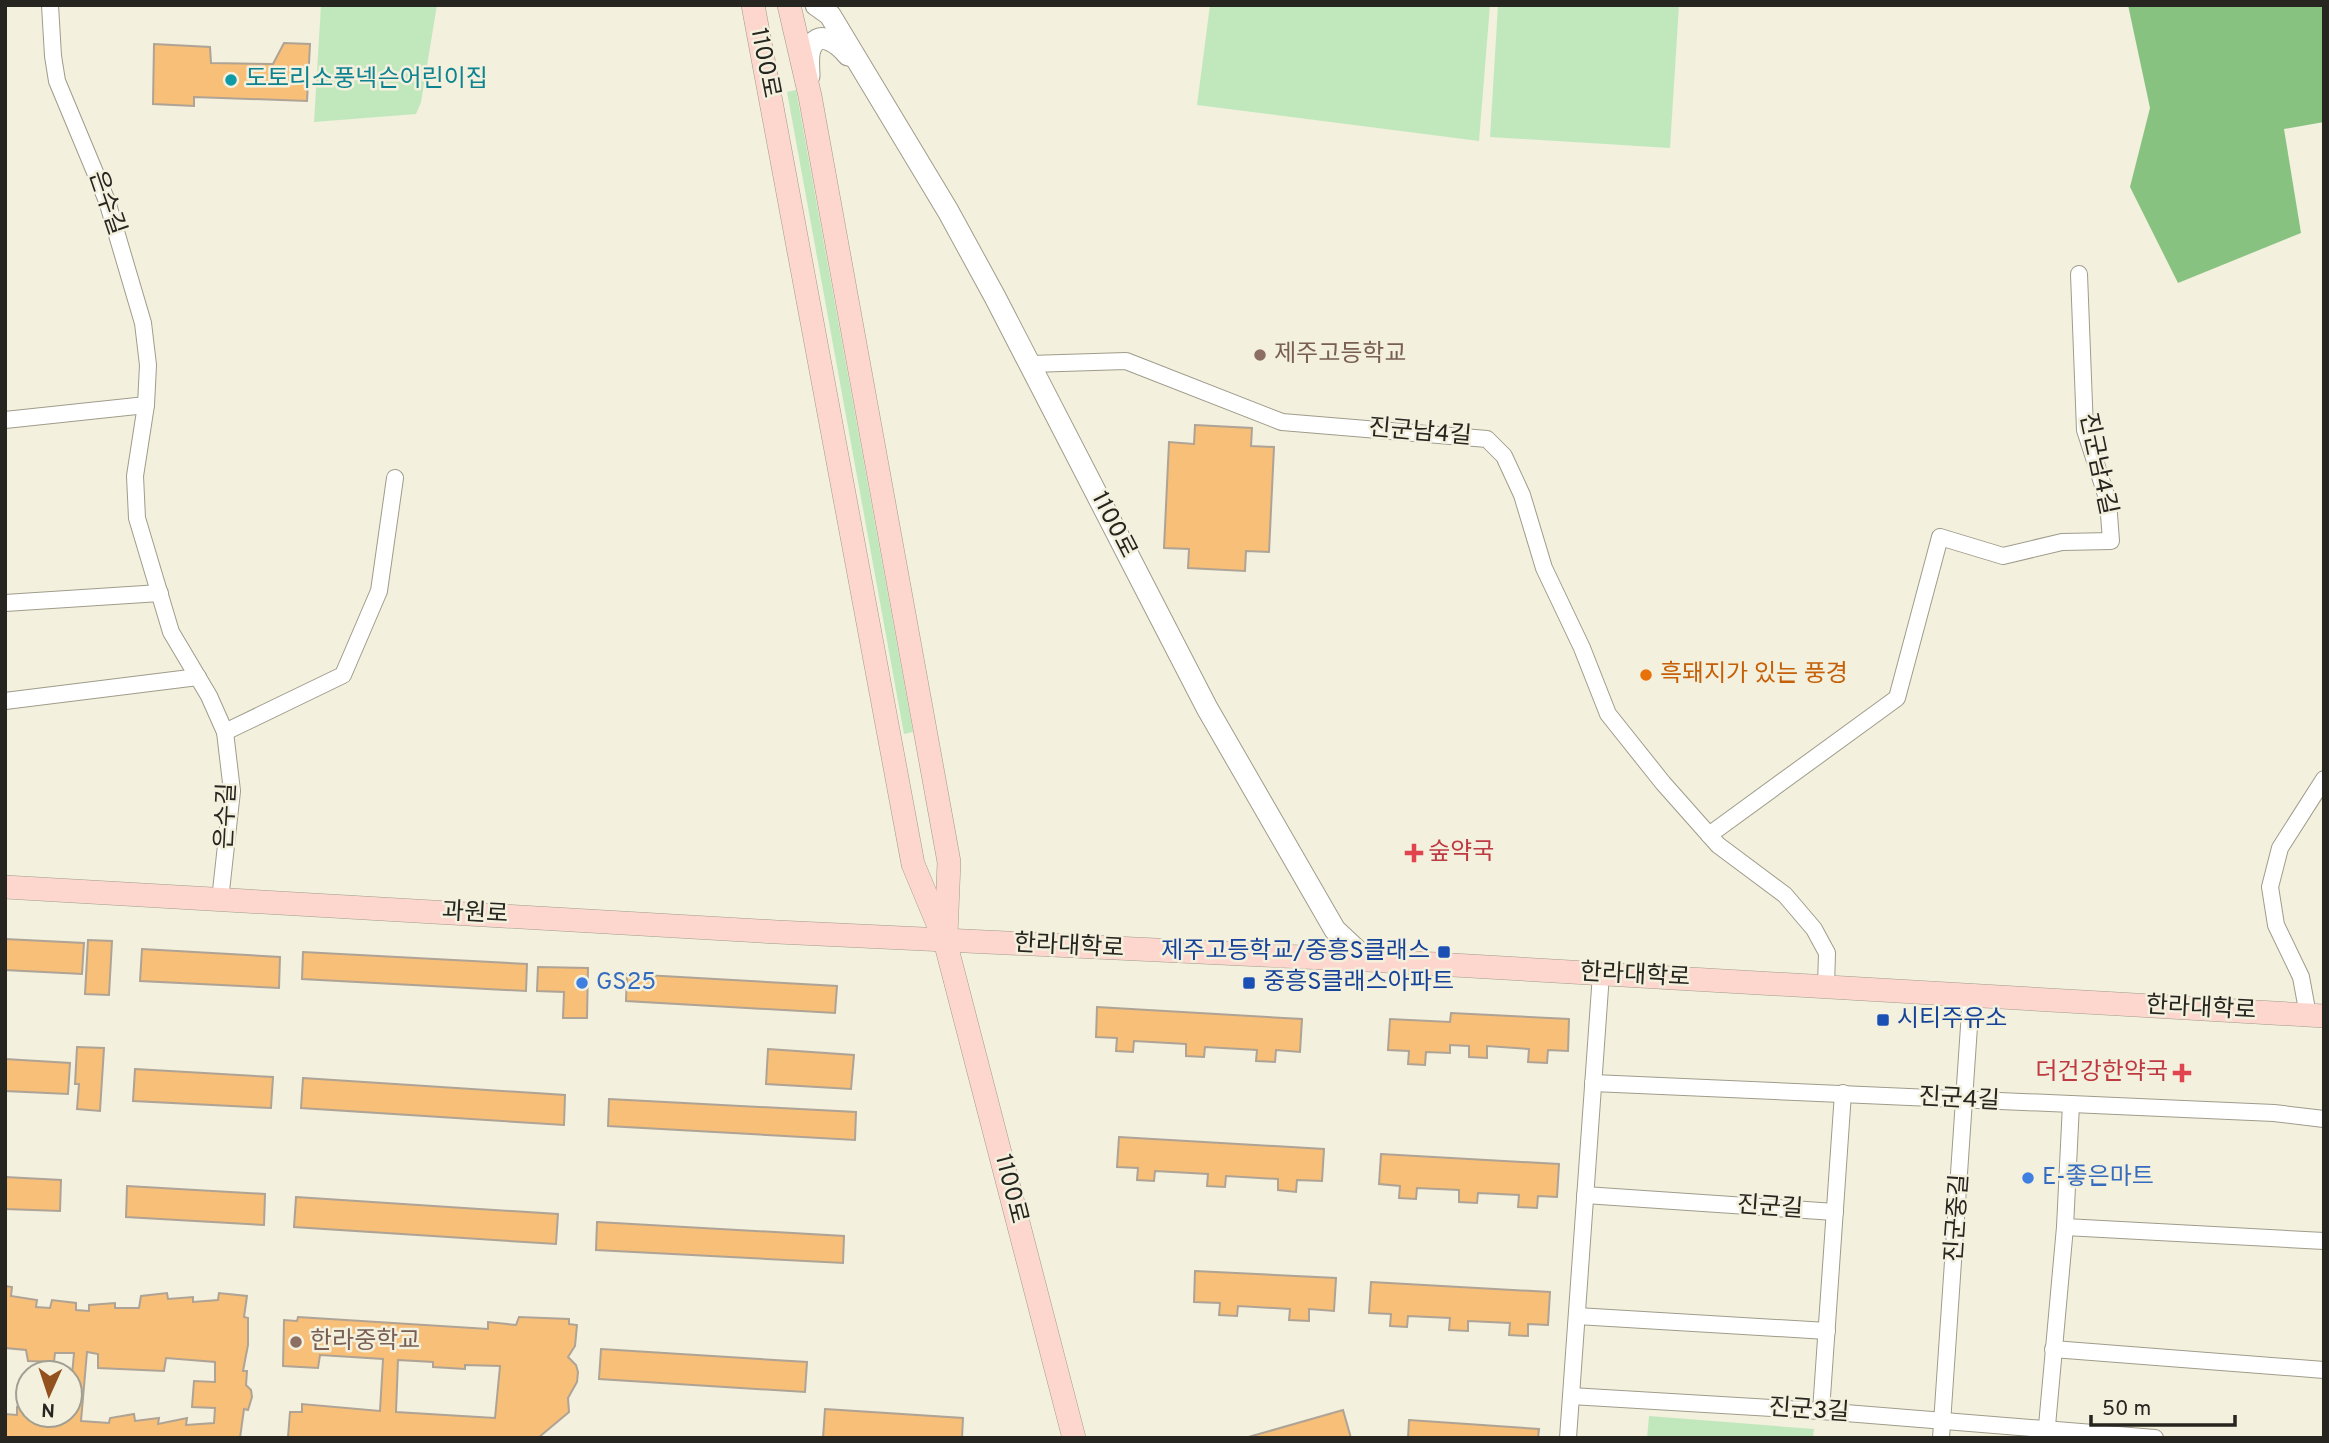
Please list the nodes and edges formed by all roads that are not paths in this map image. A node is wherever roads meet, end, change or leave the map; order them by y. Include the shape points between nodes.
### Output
1 (50, 5) edge
2 (754, 5) edge
3 (789, 5) edge
4 (823, 9) edge
5 (870, 80) junction
6 (810, 96) junction
7 (2079, 274) dead end
8 (1030, 364) junction
9 (146, 405) junction
10 (5, 419) edge
11 (395, 478) dead end
12 (160, 593) junction
13 (5, 603) edge
14 (198, 677) junction
15 (5, 701) edge
16 (225, 732) junction
17 (2324, 779) edge
18 (1709, 835) junction
19 (5, 887) edge
20 (220, 900) junction
21 (946, 941) junction
22 (1367, 960) junction
23 (1601, 974) junction
24 (1826, 986) junction
25 (1971, 997) junction
26 (2316, 1016) edge
27 (1593, 1083) junction
28 (1843, 1093) junction
29 (1966, 1101) junction
30 (2071, 1104) junction
31 (2324, 1119) edge
32 (1585, 1195) junction
33 (1835, 1212) junction
34 (2065, 1227) junction
35 (2324, 1241) edge
36 (1577, 1316) junction
37 (1827, 1331) junction
38 (2053, 1349) junction
39 (2324, 1370) edge
40 (1571, 1396) junction
41 (1821, 1411) junction
42 (1943, 1421) junction
43 (2047, 1433) edge
44 (1074, 1438) edge
45 (1568, 1438) edge
46 (1941, 1438) edge
47 (2155, 1438) edge

1 - 9 street, 은수길 via 57,81 107,201 143,323
2 - 21 main road, 1100로 via 913,864
3 - 6 main road, 1100로
4 - 5 street
5 - 6 street via 838,43 821,39 811,45 809,55
5 - 8 street, 1100로 via 948,211
6 - 21 main road, 1100로 via 949,862
7 - 18 street, 진군남4길 via 2085,430 2108,501 2111,541 2062,542 2003,556 1940,537 1897,698
8 - 18 street, 진군남4길 via 1126,361 1282,422 1487,439 1504,456 1522,495 1544,568 1608,714
8 - 22 street, 1100로 via 1207,708 1335,930
9 - 10 street
9 - 12 street, 은수길 via 135,476 137,518
11 - 16 street via 379,591 343,675
12 - 13 street
12 - 14 street, 은수길 via 171,632
14 - 15 street
14 - 16 street, 은수길
16 - 20 street, 은수길 via 232,791
17 - 26 street via 2280,848 2270,887 2276,925
18 - 24 street, 진군남4길 via 1785,895 1814,929 1827,953
19 - 20 main road, 과원로
20 - 21 main road, 과원로
21 - 22 main road, 한라대학로
21 - 44 main road, 1100로
22 - 23 main road, 한라대학로
23 - 24 main road, 한라대학로
23 - 27 street
24 - 25 main road, 한라대학로
25 - 26 main road, 한라대학로
25 - 29 street, 진군중길
27 - 28 street, 진군4길
27 - 32 street
28 - 29 street, 진군4길
28 - 33 street, 진군길
29 - 30 street, 진군4길
29 - 42 street, 진군중길
30 - 31 street, 진군4길
30 - 34 street
32 - 33 street, 진군길
32 - 36 street
33 - 37 street
34 - 35 street
34 - 38 street
36 - 37 street
36 - 40 street
37 - 41 street
38 - 39 street
38 - 43 street
40 - 41 street, 진군3길
40 - 45 street
41 - 42 street, 진군3길
42 - 43 street, 진군3길
42 - 46 street, 진군중길
43 - 47 street, 진군3길

